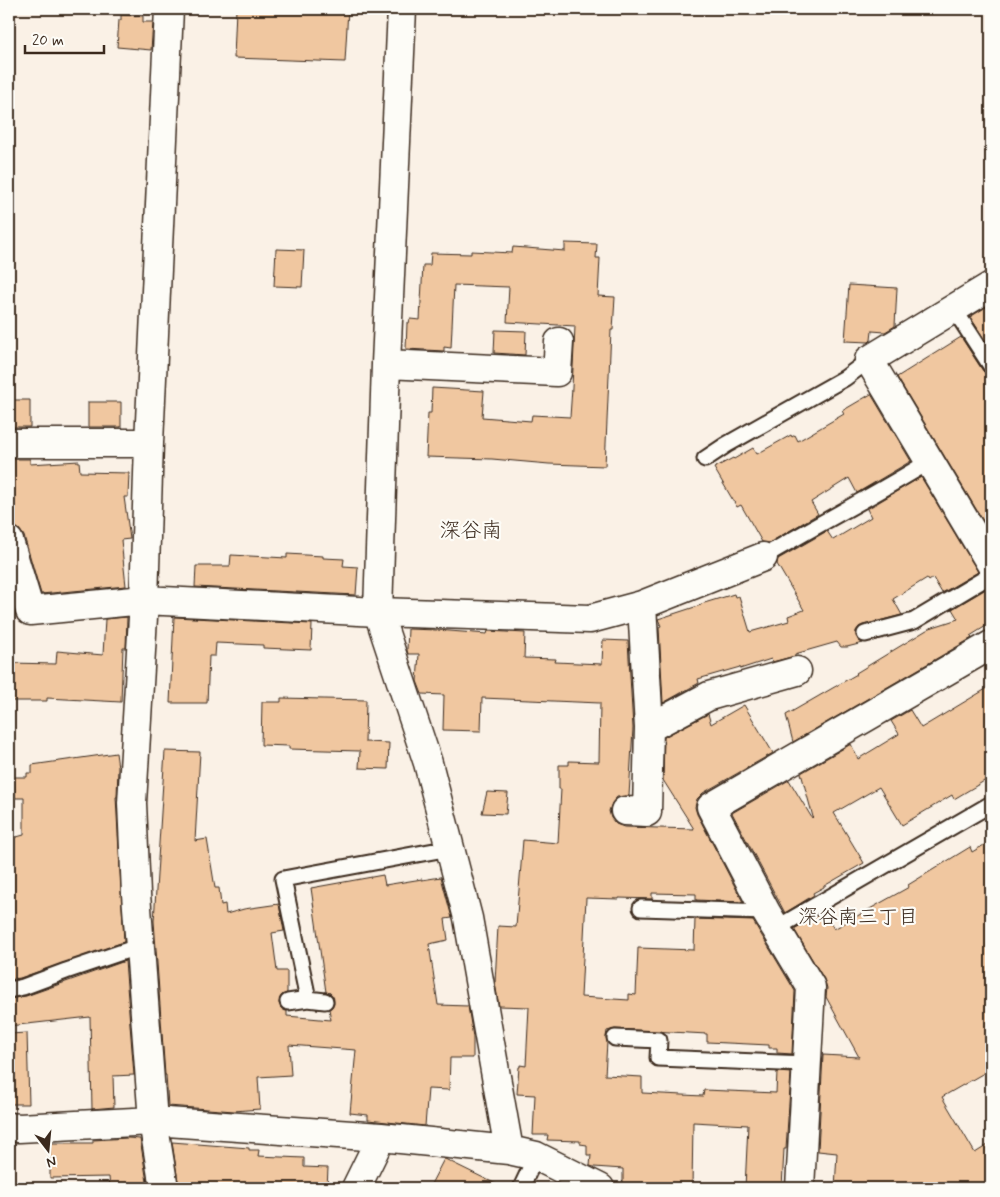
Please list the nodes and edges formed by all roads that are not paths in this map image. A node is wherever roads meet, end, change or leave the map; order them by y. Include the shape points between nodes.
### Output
1 (169, 9) edge
2 (402, 9) edge
3 (991, 286) edge
4 (954, 309) junction
5 (559, 342) dead end
6 (869, 360) junction
7 (386, 364) junction
8 (991, 366) edge
9 (9, 443) edge
10 (149, 443) junction
11 (705, 459) dead end
12 (930, 461) junction
13 (9, 541) edge
14 (763, 557) joint
15 (991, 566) edge
16 (144, 600) junction
17 (642, 605) junction
18 (378, 612) junction
19 (865, 634) dead end
20 (991, 645) edge
21 (797, 671) dead end
22 (649, 728) junction
23 (991, 804) edge
24 (646, 812) dead end
25 (450, 848) junction
26 (641, 908) dead end
27 (770, 920) junction
28 (140, 946) junction
29 (9, 990) edge
30 (308, 999) junction
31 (325, 1000) dead end
32 (288, 1002) dead end
33 (615, 1038) dead end
34 (806, 1064) junction
35 (153, 1121) junction
36 (9, 1127) edge
37 (381, 1137) junction
38 (509, 1150) junction
39 (536, 1156) junction
40 (164, 1188) edge
41 (356, 1188) edge
42 (521, 1188) edge
43 (600, 1188) edge
44 (800, 1188) edge

1 - 10 street
2 - 7 street
3 - 4 street
4 - 6 street
4 - 8 lane
5 - 7 street via 557,372
6 - 11 lane
6 - 12 street
7 - 18 street
9 - 10 street
10 - 16 street
12 - 14 lane
12 - 15 street
13 - 16 street via 30,611
14 - 17 street
15 - 19 lane via 914,621
16 - 18 street
16 - 28 street via 132,803
17 - 18 street via 590,619
17 - 22 street
18 - 25 street via 428,763
20 - 27 street via 711,806
21 - 22 street via 709,696
22 - 24 street
23 - 27 lane
25 - 30 lane via 283,879
25 - 38 street via 468,918
26 - 27 lane
27 - 34 street via 811,987
28 - 29 lane via 23,988
28 - 35 street
30 - 31 lane
30 - 32 lane
33 - 34 lane via 659,1040 658,1058
34 - 44 street
35 - 36 street
35 - 37 street
35 - 40 street
37 - 38 street
37 - 41 street
38 - 39 street
39 - 42 lane
39 - 43 street

